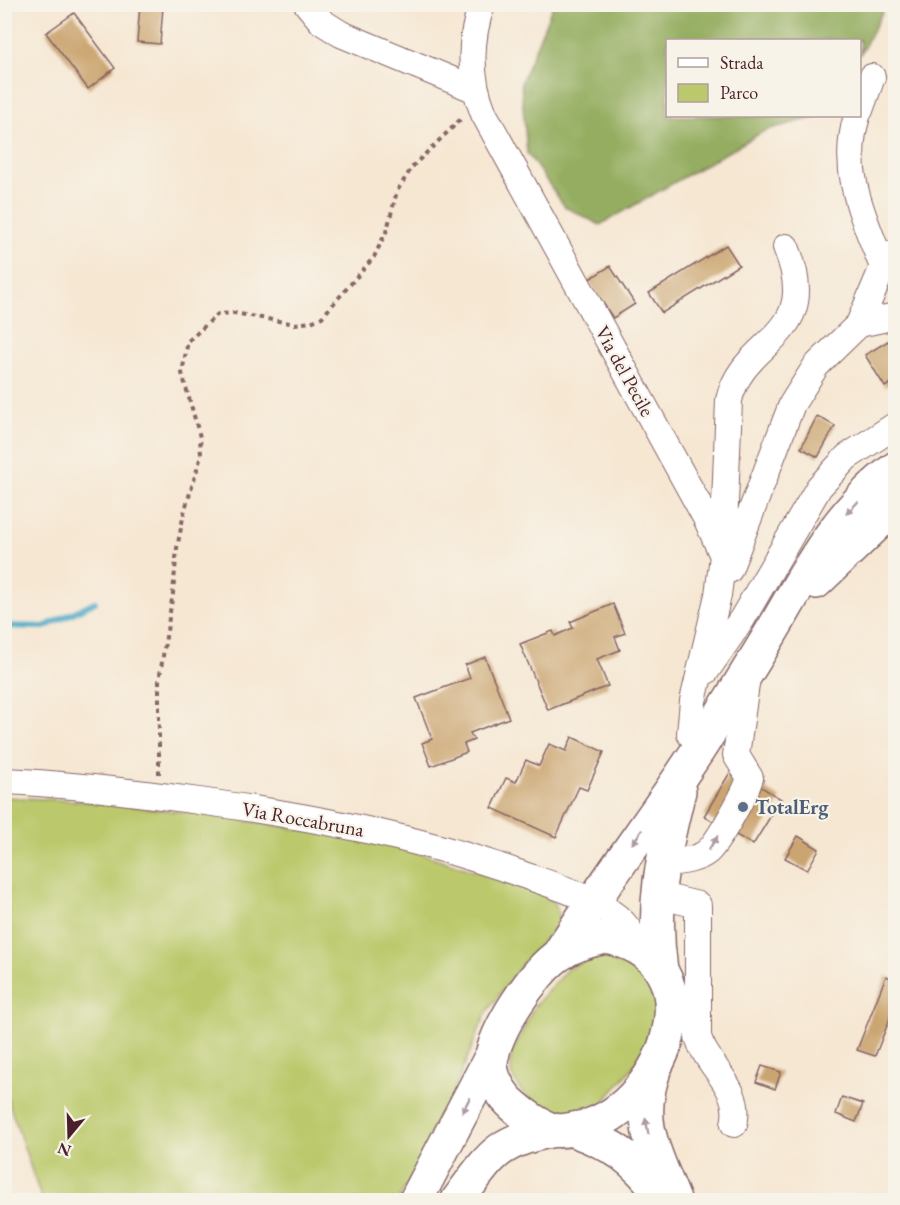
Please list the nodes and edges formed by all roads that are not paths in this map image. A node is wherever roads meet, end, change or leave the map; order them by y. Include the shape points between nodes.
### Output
1 (307, 4) edge
2 (482, 4) edge
3 (872, 77) dead end
4 (478, 96) junction
5 (861, 107) edge
6 (857, 117) edge
7 (786, 247) dead end
8 (890, 259) edge
9 (896, 316) edge
10 (859, 324) junction
11 (896, 426) edge
12 (896, 468) edge
13 (896, 506) edge
14 (723, 556) junction
15 (718, 595) junction
16 (777, 623) junction
17 (749, 669) junction
18 (697, 684) junction
19 (702, 743) junction
20 (683, 772) junction
21 (4, 781) edge
22 (659, 879) junction
23 (592, 901) junction
24 (638, 947) junction
25 (559, 954) junction
26 (661, 970) junction
27 (493, 1053) junction
28 (657, 1064) junction
29 (734, 1124) dead end
30 (563, 1130) junction
31 (416, 1200) edge
32 (458, 1200) edge
33 (666, 1200) edge
34 (674, 1200) edge

1 - 4 street via 322,22 341,34
2 - 4 street, Via del Pecile via 472,39
3 - 5 street
4 - 14 street, Via del Pecile via 489,126 707,520
6 - 8 street via 851,145 851,176 858,204
7 - 14 street via 797,282 793,308 779,334 743,371 729,400
8 - 10 street
9 - 10 street
10 - 15 street via 816,366 792,404
11 - 18 street via 847,457 819,487 742,619
12 -> 16 main road via 848,512 829,536
13 - 16 main road
14 - 15 street
15 - 18 street
16 - 17 main road
17 - 19 main road
22 -> 17 street via 708,852 747,791 750,778 736,755
18 - 19 street via 690,734
19 - 20 main road
20 - 22 main road
20 -> 23 main road
21 - 23 street, Via Roccabruna via 157,795 290,814 470,856
22 - 26 main road via 656,938
22 - 29 street via 698,905 698,1037 706,1058 731,1090 736,1106
23 - 24 street, Via Roccabruna via 618,918 632,933
23 - 25 main road
24 - 25 main road via 606,937 590,939
24 - 26 main road
25 - 27 main road via 520,999
26 - 28 main road via 672,1018 669,1040
27 - 30 main road via 493,1076 509,1102 534,1121
27 -> 31 main road
28 - 30 main road via 634,1094 609,1117
34 -> 28 main road via 646,1129 646,1100
30 - 32 main road via 517,1138 506,1144
30 - 33 main road via 597,1138 628,1156

